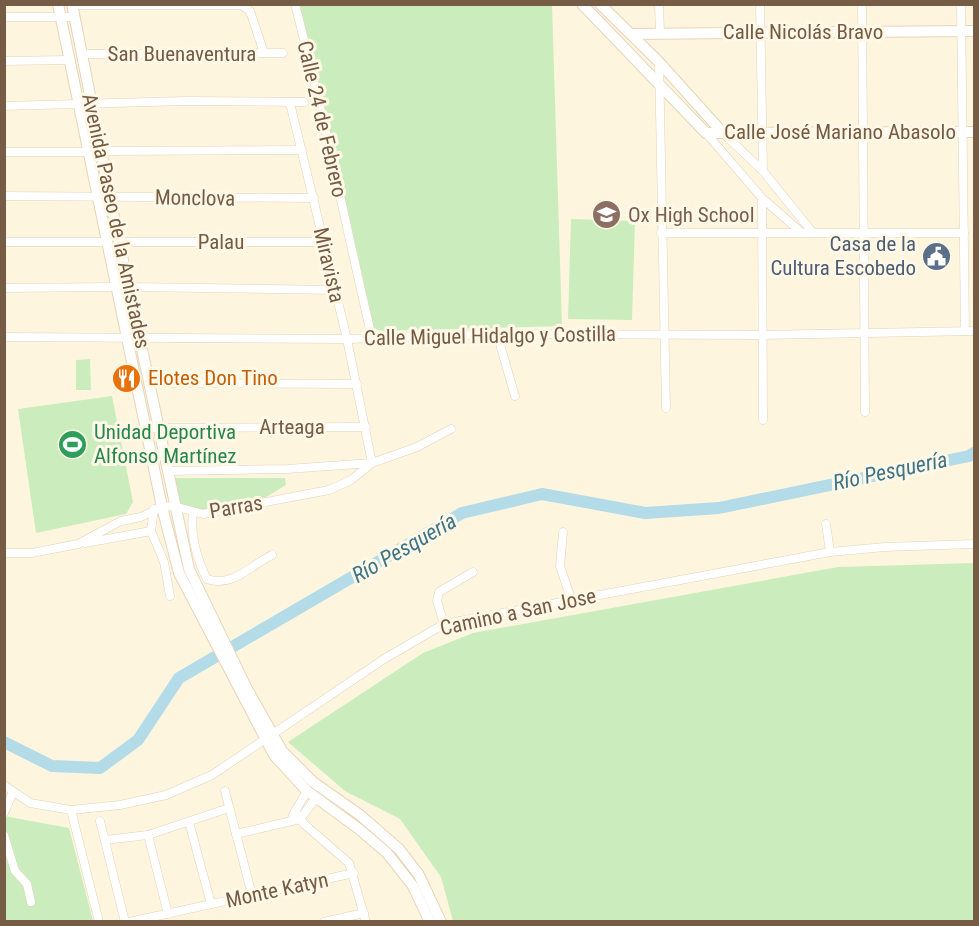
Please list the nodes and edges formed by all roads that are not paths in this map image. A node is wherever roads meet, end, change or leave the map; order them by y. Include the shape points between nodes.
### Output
1 (58, 4) edge
2 (295, 4) edge
3 (582, 4) edge
4 (600, 4) edge
5 (659, 4) edge
6 (760, 4) edge
7 (862, 4) edge
8 (961, 4) edge
9 (72, 5) edge
10 (4, 17) edge
11 (60, 17) junction
12 (74, 17) junction
13 (962, 31) junction
14 (975, 31) edge
15 (760, 32) junction
16 (862, 32) junction
17 (660, 33) junction
18 (632, 34) junction
19 (264, 53) junction
20 (284, 53) dead end
21 (81, 54) junction
22 (68, 60) junction
23 (4, 61) edge
24 (659, 62) junction
25 (659, 85) junction
26 (304, 102) dead end
27 (77, 103) junction
28 (91, 103) junction
29 (290, 103) junction
30 (4, 106) edge
31 (722, 132) junction
32 (762, 132) junction
33 (862, 132) junction
34 (969, 132) edge
35 (706, 133) junction
36 (302, 150) junction
37 (100, 151) junction
38 (4, 152) edge
39 (88, 152) junction
40 (763, 171) junction
41 (4, 196) edge
42 (97, 196) junction
43 (110, 196) junction
44 (314, 198) junction
45 (762, 198) junction
46 (661, 233) junction
47 (762, 233) junction
48 (802, 233) junction
49 (813, 233) junction
50 (964, 233) junction
51 (862, 234) junction
52 (4, 242) edge
53 (106, 242) junction
54 (119, 242) junction
55 (324, 242) junction
56 (129, 287) junction
57 (4, 288) edge
58 (116, 288) junction
59 (335, 290) junction
60 (975, 330) edge
61 (965, 331) junction
62 (663, 333) junction
63 (497, 334) junction
64 (864, 334) junction
65 (762, 335) junction
66 (4, 337) edge
67 (126, 337) junction
68 (140, 337) junction
69 (372, 338) junction
70 (347, 339) junction
71 (149, 383) junction
72 (357, 384) junction
73 (515, 396) dead end
74 (666, 408) dead end
75 (865, 412) dead end
76 (763, 420) dead end
77 (159, 426) junction
78 (366, 427) junction
79 (146, 428) junction
80 (451, 429) dead end
81 (372, 463) junction
82 (168, 471) junction
83 (164, 507) junction
84 (193, 513) junction
85 (826, 524) dead end
86 (151, 531) junction
87 (563, 532) dead end
88 (78, 544) junction
89 (975, 544) edge
90 (830, 552) junction
91 (4, 553) edge
92 (272, 555) dead end
93 (473, 573) dead end
94 (170, 596) dead end
95 (571, 599) junction
96 (444, 624) junction
97 (268, 736) junction
98 (4, 785) edge
99 (225, 791) dead end
100 (13, 792) junction
101 (311, 794) junction
102 (229, 808) junction
103 (71, 810) junction
104 (4, 813) edge
105 (297, 816) junction
106 (100, 821) dead end
107 (189, 822) junction
108 (236, 834) junction
109 (4, 835) edge
110 (148, 835) junction
111 (105, 840) junction
112 (354, 873) junction
113 (252, 895) junction
114 (30, 902) dead end
115 (211, 904) junction
116 (364, 912) junction
117 (168, 914) junction
118 (99, 921) edge
119 (127, 921) edge
120 (324, 921) edge
121 (366, 921) edge
122 (430, 921) edge
123 (441, 921) edge

1 - 11 street, Avenida Paseo de la Amistades
2 - 69 street, Calle 24 de Febrero via 316,81
3 - 25 street
4 - 18 street
5 - 17 street
6 - 15 street
7 - 16 street
8 - 13 street
9 - 12 street, Avenida Paseo de la Amistades
9 - 19 street via 241,5 250,11
10 - 11 street
11 - 12 street
11 - 22 street, Avenida Paseo de la Amistades
12 - 21 street, Avenida Paseo de la Amistades
13 - 14 street, Calle Nicolás Bravo
13 - 16 street, Calle Nicolás Bravo
13 - 34 street
15 - 16 street, Calle Nicolás Bravo
15 - 17 street, Calle Nicolás Bravo
15 - 32 street
16 - 33 street
17 - 18 street, Calle Nicolás Bravo
18 - 24 street
19 - 20 street, San Buenaventura
19 - 21 street, San Buenaventura
21 - 28 street, Avenida Paseo de la Amistades
22 - 23 street
22 - 27 street, Avenida Paseo de la Amistades
24 - 25 street
24 - 31 street
25 - 35 street
25 - 46 street
26 - 29 street
27 - 28 street
27 - 30 street
27 - 39 street, Avenida Paseo de la Amistades
28 - 29 street
28 - 37 street, Avenida Paseo de la Amistades
29 - 36 street, Miravista
31 - 32 street, Calle José Mariano Abasolo
31 - 35 street, Calle José Mariano Abasolo
31 - 40 street
32 - 33 street, Calle José Mariano Abasolo
32 - 40 street
33 - 34 street, Calle José Mariano Abasolo
33 - 51 street
34 - 50 street
35 - 45 street
36 - 37 street
36 - 44 street, Miravista
37 - 43 street, Avenida Paseo de la Amistades
38 - 39 street
39 - 42 street, Avenida Paseo de la Amistades
40 - 49 street
41 - 42 street, Monclova
42 - 43 street, Monclova
42 - 53 street, Avenida Paseo de la Amistades
43 - 44 street, Monclova
43 - 54 street, Avenida Paseo de la Amistades
44 - 55 street, Miravista
45 - 47 street
45 - 48 street
46 - 47 street
46 - 62 street
47 - 48 street
47 - 65 street
48 - 49 street
49 - 51 street
50 - 51 street
50 - 61 street
51 - 64 street
52 - 53 street
53 - 58 street, Avenida Paseo de la Amistades
54 - 55 street, Palau
54 - 56 street, Avenida Paseo de la Amistades
55 - 59 street, Miravista
56 - 59 street
56 - 68 street, Avenida Paseo de la Amistades
57 - 58 street
58 - 67 street, Avenida Paseo de la Amistades
59 - 70 street, Miravista
60 - 61 street, Calle Miguel Hidalgo y Costilla
61 - 64 street, Calle Miguel Hidalgo y Costilla
62 - 63 street, Calle Miguel Hidalgo y Costilla
62 - 65 street, Calle Miguel Hidalgo y Costilla
62 - 74 street
63 - 69 street, Calle Miguel Hidalgo y Costilla
63 - 73 street
64 - 65 street, Calle Miguel Hidalgo y Costilla
64 - 75 street
65 - 76 street
66 - 67 street, Calle Miguel Hidalgo y Costilla
67 - 68 street, Calle Miguel Hidalgo y Costilla
67 - 79 street, Avenida Paseo de la Amistades
68 - 70 street, Calle Miguel Hidalgo y Costilla
68 - 71 street, Avenida Paseo de la Amistades
69 - 70 street, Calle Miguel Hidalgo y Costilla
70 - 72 street, Miravista
71 - 72 street
71 - 77 street, Avenida Paseo de la Amistades
72 - 78 street, Miravista
77 - 78 street, Arteaga
77 - 79 street, Arteaga
77 - 82 street, Avenida Paseo de la Amistades
78 - 81 street, Miravista
79 - 83 street, Avenida Paseo de la Amistades
80 - 81 street, Parras via 396,456
81 - 82 street
81 - 84 street, Parras via 359,475 329,490 215,513
82 - 83 street, Avenida Paseo de la Amistades
83 - 84 street, Parras
83 - 86 street
83 - 88 street via 121,521
83 - 97 street, Avenida Paseo de la Amistades via 242,688
84 - 92 street via 200,564 207,579 230,580
85 - 90 street
86 - 88 street
86 - 94 street via 164,562
87 - 95 street via 560,566
88 - 91 street via 32,553
89 - 90 street, Camino a San Jose
90 - 95 street, Camino a San Jose
93 - 96 street via 439,592 437,601
95 - 96 street, Camino a San Jose
96 - 97 street, Camino a San Jose via 403,646
97 - 101 street, Avenida Paseo de la Amistades via 280,763
97 - 103 street, Camino a San Jose via 212,775 166,795
97 - 123 street, Avenida Paseo de la Amistades via 294,765 399,849 420,875
98 - 100 street, Camino a San Jose
99 - 102 street
100 - 103 street, Camino a San Jose via 30,803
100 - 104 street
101 - 105 street
101 - 122 street, Avenida Paseo de la Amistades via 387,853 413,886
102 - 107 street
102 - 108 street
103 - 118 street
105 - 108 street via 290,822
105 - 112 street via 344,856
106 - 111 street
107 - 110 street
107 - 115 street
108 - 113 street
109 - 114 street via 15,871 27,884
110 - 111 street
110 - 117 street
111 - 119 street
112 - 113 street, Monte Katyn
112 - 116 street
113 - 115 street, Monte Katyn
115 - 117 street, Monte Katyn
116 - 120 street
116 - 121 street
117 - 119 street, Monte Katyn

